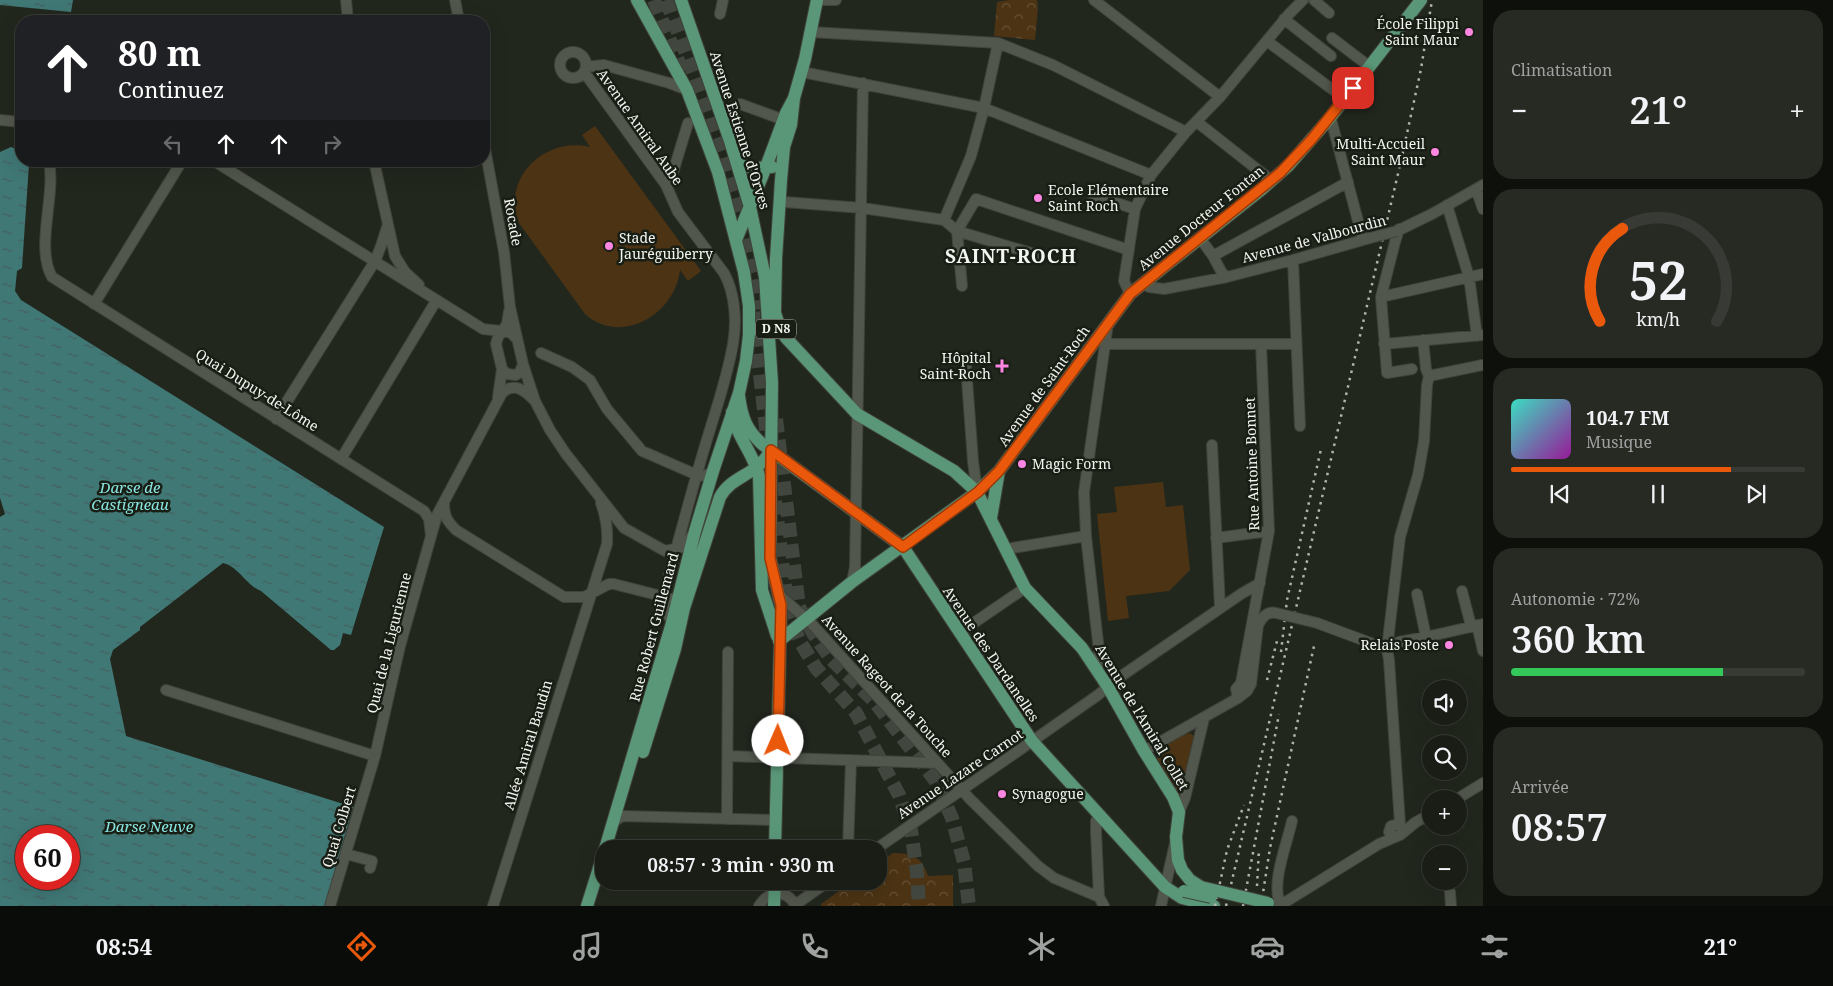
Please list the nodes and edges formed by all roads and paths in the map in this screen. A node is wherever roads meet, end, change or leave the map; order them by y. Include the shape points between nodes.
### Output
1 (346, 0) edge
2 (455, 0) edge
3 (637, 0) edge
4 (681, 0) edge
5 (723, 0) edge
6 (819, 0) edge
7 (836, 0) edge
8 (1094, 0) edge
9 (1303, 0) edge
10 (1314, 0) edge
11 (1421, 0) edge
12 (1329, 13) dead end
13 (720, 14) dead end
14 (347, 15) edge
15 (458, 15) edge
16 (1284, 19) junction
17 (811, 32) junction
18 (1332, 38) dead end
19 (1268, 39) junction
20 (998, 44) junction
21 (1331, 56) dead end
22 (1370, 67) junction
23 (802, 72) junction
24 (863, 83) junction
25 (687, 90) junction
26 (1220, 97) junction
27 (794, 98) junction
28 (1344, 98) junction
29 (740, 104) dead end
30 (984, 108) junction
31 (1329, 119) junction
32 (0, 120) edge
33 (784, 120) junction
34 (1197, 122) junction
35 (15, 123) edge
36 (688, 123) dead end
37 (1186, 132) junction
38 (737, 164) junction
39 (50, 167) edge
40 (178, 167) edge
41 (224, 167) edge
42 (375, 167) edge
43 (488, 167) edge
44 (766, 167) junction
45 (781, 174) junction
46 (1151, 175) junction
47 (1272, 181) junction
48 (1348, 182) junction
49 (666, 185) junction
50 (1479, 187) edge
51 (1092, 195) dead end
52 (779, 198) junction
53 (1447, 206) junction
54 (750, 207) junction
55 (862, 208) junction
56 (1483, 208) edge
57 (1135, 209) junction
58 (944, 220) junction
59 (388, 224) junction
60 (1398, 230) junction
61 (958, 231) junction
62 (1200, 238) junction
63 (1367, 239) junction
64 (736, 240) junction
65 (1129, 250) junction
66 (1040, 256) dead end
67 (1213, 256) junction
68 (1294, 260) junction
69 (374, 262) junction
70 (1483, 274) edge
71 (1227, 277) junction
72 (1469, 277) junction
73 (765, 278) junction
74 (962, 286) dead end
75 (1137, 288) junction
76 (1381, 297) junction
77 (436, 301) junction
78 (94, 304) junction
79 (510, 307) junction
80 (775, 317) junction
81 (483, 329) junction
82 (503, 332) junction
83 (1480, 335) edge
84 (517, 339) junction
85 (1423, 340) junction
86 (1102, 341) junction
87 (1261, 344) junction
88 (1296, 344) junction
89 (1384, 344) junction
90 (497, 351) junction
91 (541, 354) dead end
92 (523, 364) junction
93 (1483, 365) edge
94 (966, 366) dead end
95 (502, 370) junction
96 (1412, 370) dead end
97 (1429, 376) junction
98 (772, 383) junction
99 (739, 394) junction
100 (498, 400) junction
101 (534, 401) junction
102 (732, 412) junction
103 (857, 414) junction
104 (276, 419) junction
105 (1300, 426) dead end
106 (1212, 445) dead end
107 (771, 450) junction
108 (340, 459) junction
109 (757, 468) junction
110 (713, 471) junction
111 (999, 471) junction
112 (697, 475) junction
113 (737, 480) junction
114 (978, 492) junction
115 (596, 493) junction
116 (760, 496) junction
117 (444, 501) junction
118 (424, 511) junction
119 (856, 513) junction
120 (436, 518) junction
121 (991, 518) junction
122 (456, 530) junction
123 (695, 531) junction
124 (1268, 532) junction
125 (431, 536) junction
126 (1086, 536) junction
127 (1216, 538) junction
128 (903, 547) junction
129 (676, 549) junction
130 (1006, 549) junction
131 (852, 582) junction
132 (1260, 583) junction
133 (1025, 588) junction
134 (1462, 591) dead end
135 (689, 592) junction
136 (592, 594) junction
137 (1417, 594) dead end
138 (779, 595) junction
139 (663, 597) junction
140 (678, 599) junction
141 (1220, 608) junction
142 (806, 618) junction
143 (672, 623) junction
144 (1477, 625) edge
145 (959, 633) junction
146 (1426, 638) junction
147 (779, 641) junction
148 (1387, 649) junction
149 (1483, 651) edge
150 (728, 652) dead end
151 (1098, 672) junction
152 (1108, 687) junction
153 (166, 690) dead end
154 (1238, 698) junction
155 (1204, 718) junction
156 (1032, 742) junction
157 (1144, 751) junction
158 (375, 756) junction
159 (728, 756) junction
160 (777, 758) junction
161 (851, 760) junction
162 (937, 763) junction
163 (1483, 783) edge
164 (961, 789) junction
165 (1467, 792) edge
166 (1179, 812) junction
167 (617, 815) junction
168 (1100, 816) junction
169 (727, 819) junction
170 (1422, 819) edge
171 (776, 820) junction
172 (1292, 822) dead end
173 (1396, 829) junction
174 (1176, 837) junction
175 (608, 840) edge
176 (613, 840) edge
177 (775, 840) edge
178 (848, 840) edge
179 (887, 841) edge
180 (346, 854) junction
181 (370, 868) dead end
182 (595, 880) edge
183 (1179, 889) junction
184 (600, 890) edge
185 (817, 890) edge
186 (1450, 892) dead end
187 (775, 894) edge
188 (1102, 901) edge
189 (1275, 905) edge
190 (330, 906) edge
191 (493, 906) edge
192 (587, 906) edge
193 (595, 906) edge
194 (759, 906) edge
195 (796, 906) edge
196 (1161, 906) edge
197 (1214, 906) edge
198 (1250, 906) edge
199 (1451, 906) edge

1 - 14 street
2 - 15 street
3 - 25 main road
4 - 38 main road, Avenue Estienne d'Orves
5 - 13 street
6 - 7 street
6 - 17 main road, D N8
8 - 26 street
9 - 16 street
10 - 12 street
11 - 22 main road, Avenue Docteur Fontan
16 - 19 street
16 - 21 street
17 - 20 street
17 - 23 main road, D N8
18 - 22 street
19 - 26 street
19 - 28 street
20 - 30 street
20 - 37 street via 1053,65
22 - 28 main road, Avenue Docteur Fontan
23 - 24 street
23 - 27 main road, D N8
24 - 30 street
24 - 55 street
25 - 49 street, Avenue Amiral Aube via 604,64 585,69
25 - 64 main road via 718,172
26 - 34 street
27 - 33 main road, D N8
27 - 45 main road, D N8
28 - 31 main road, Avenue Docteur Fontan
29 - 33 street
30 - 46 street
30 - 58 street via 971,156
31 - 47 main road, Avenue Docteur Fontan
31 - 48 street
32 - 35 street
33 - 44 main road, D N8
34 - 37 street
34 - 47 street
36 - 49 street via 671,179
37 - 46 street
38 - 44 main road
38 - 54 main road, Avenue Estienne d'Orves
39 - 78 street, Quai Dupuy-de-Lôme via 47,266 52,277
40 - 78 street
41 - 69 street
42 - 59 street
43 - 79 street, Rocade
44 - 45 main road
44 - 54 main road, D N8
45 - 52 main road, D N8
46 - 57 street
47 - 62 main road, Avenue Docteur Fontan
48 - 63 street
48 - 67 street
49 - 112 street, Avenue Amiral Aube via 678,212 729,282 734,312 733,343
50 - 53 street, Avenue de Valbourdin
50 - 56 street
51 - 57 street
52 - 55 street via 785,202
52 - 80 main road, D N8
53 - 60 street, Avenue de Valbourdin
53 - 72 street
54 - 64 main road, D N8
54 - 73 main road, Avenue Estienne d'Orves
55 - 58 street
55 - 103 street
57 - 65 street
58 - 61 street
59 - 69 street
59 - 77 street via 395,256 405,272
60 - 63 street, Avenue de Valbourdin, bridge
60 - 76 street
61 - 65 street via 976,199
61 - 66 street
61 - 74 street
62 - 67 street
62 - 75 main road, Avenue Docteur Fontan
63 - 68 street, Avenue de Valbourdin
64 - 99 main road via 744,272 749,335
65 - 75 street via 1124,284
67 - 71 street
68 - 71 street, Avenue de Valbourdin
68 - 88 street
69 - 77 street
69 - 104 street
70 - 72 street
71 - 75 street, Avenue de Valbourdin via 1164,288
72 - 76 street
72 - 83 street
73 - 80 main road
73 - 98 main road, Avenue Estienne d'Orves
75 - 86 main road, Avenue de Saint-Roch via 1108,323
76 - 89 street
77 - 81 street
77 - 108 street
78 - 104 street, Quai Dupuy-de-Lôme
79 - 82 street
79 - 84 street, Rocade
80 - 98 main road, D N8 via 776,365
80 - 103 main road via 787,339
81 - 82 street
81 - 90 street
82 - 84 street via 510,332
82 - 90 street via 497,341
83 - 85 street
84 - 92 street, Rocade
85 - 89 street
85 - 97 street
86 - 87 street
86 - 111 main road, Avenue de Saint-Roch
86 - 126 street via 1084,492
87 - 88 street
87 - 124 street, Rue Antoine Bonnet
88 - 105 street
89 - 96 street via 1387,373
90 - 95 street
91 - 112 street via 572,367 590,380 607,409 642,451
92 - 95 street via 516,375
92 - 101 street, Rocade
93 - 97 street
94 - 114 street
95 - 100 street
97 - 148 street via 1424,441 1418,476 1400,537
98 - 107 main road, Avenue Estienne d'Orves
99 - 102 main road
99 - 107 main road, Avenue des Dardanelles via 747,428
100 - 101 street via 506,390 516,388 522,389
100 - 117 street, Quai de la Ligurienne
101 - 115 street, Rocade via 550,430
102 - 109 main road via 736,430
102 - 110 main road, Rue Robert Guillemard
103 - 114 main road via 954,471
103 - 119 street
104 - 108 street, Quai Dupuy-de-Lôme
106 - 127 street
107 - 109 main road
107 - 119 main road, Avenue des Dardanelles
107 - 138 main road, Avenue Estienne d'Orves via 770,558
108 - 118 street, Quai Dupuy-de-Lôme
109 - 113 main road, Rue Robert Guillemard
109 - 116 main road
110 - 112 street via 705,476
110 - 123 main road, Rue Robert Guillemard
111 - 114 main road, Avenue de Saint-Roch
111 - 121 main road
112 - 129 street, Avenue Amiral Aube
113 - 116 main road
113 - 135 main road, Rue Robert Guillemard via 720,497
114 - 121 main road, Avenue de l'Amiral Collet
114 - 128 main road, Avenue de Saint-Roch
115 - 129 street via 624,528 665,551
115 - 136 street, Allée Amiral Baudin via 608,529 607,544
116 - 147 main road via 762,590
117 - 120 street, Quai de la Ligurienne
117 - 122 street via 447,521
118 - 120 street, Quai Dupuy-de-Lôme
118 - 125 street via 429,519
119 - 128 main road, Avenue des Dardanelles
119 - 131 street
120 - 122 street, Quai Dupuy-de-Lôme
120 - 125 street, Quai de la Ligurienne
121 - 130 main road, Avenue de l'Amiral Collet
122 - 125 street via 444,528
122 - 136 street, Quai Dupuy-de-Lôme via 564,597
123 - 129 street via 683,547
123 - 140 main road, Rue Robert Guillemard
124 - 127 street
124 - 132 street, Rue Antoine Bonnet
125 - 158 street, Quai de la Ligurienne via 400,646
126 - 130 street
126 - 151 street via 1099,651
127 - 141 street
128 - 131 main road, Avenue de Saint-Roch
128 - 145 main road, Avenue des Dardanelles
129 - 139 street, Avenue Amiral Aube
130 - 133 main road, Avenue de l'Amiral Collet
131 - 142 main road, Avenue de Saint-Roch
132 - 141 street, Avenue Lazare Carnot
132 - 154 street, Rue Antoine Bonnet via 1241,683 1236,689
133 - 145 street
133 - 151 main road, Avenue de l'Amiral Collet via 1082,648
134 - 144 street
135 - 140 street
135 - 167 main road, Rue Robert Guillemard via 675,649
136 - 139 street, Quai Dupuy-de-Lôme via 614,584
136 - 191 street, Allée Amiral Baudin
137 - 146 street
138 - 142 street, Avenue Rageot de la Touche
138 - 147 main road, Avenue Estienne d'Orves
139 - 140 street, Quai Dupuy-de-Lôme
139 - 143 street
140 - 143 main road, Rue Robert Guillemard
141 - 152 street, Avenue Lazare Carnot
142 - 147 main road, Avenue de Saint-Roch
142 - 162 street, Avenue Rageot de la Touche
143 - 167 main road, Rue Robert Guillemard
144 - 146 street
144 - 149 street
145 - 156 main road, Avenue des Dardanelles
146 - 148 street via 1399,642
147 - 160 main road, Avenue Estienne d'Orves
148 - 154 street, bridge via 1317,623 1268,613 1258,625 1251,684
148 - 173 street via 1398,793
150 - 159 street
151 - 152 main road, Avenue de l'Amiral Collet
152 - 156 street, Avenue Lazare Carnot
152 - 157 main road, Avenue de l'Amiral Collet
153 - 158 street
154 - 155 street
155 - 157 street
155 - 166 street
156 - 164 street, Avenue Lazare Carnot
156 - 168 main road, Avenue des Dardanelles
157 - 166 main road, Avenue de l'Amiral Collet
158 - 180 street, Quai Colbert
159 - 160 street
159 - 169 street
160 - 161 street
160 - 171 main road, Avenue Estienne d'Orves
161 - 162 street
161 - 178 street
162 - 164 street, Avenue Rageot de la Touche
163 - 165 street
164 - 179 street, Avenue Lazare Carnot
164 - 188 street, Avenue Rageot de la Touche via 1038,866 1054,878
166 - 174 main road
167 - 169 street
167 - 175 main road, Rue Robert Guillemard
167 - 176 main road, Rue Robert Guillemard
168 - 183 main road, Avenue des Dardanelles
168 - 188 street via 1096,821 1096,832
169 - 171 street
170 - 173 street
171 - 177 main road, Avenue Estienne d'Orves
172 - 189 street
173 - 189 street via 1378,844
174 - 183 street
174 - 183 main road via 1182,870
180 - 181 street via 372,861
180 - 190 street, Quai Colbert
182 - 192 main road, Rue Robert Guillemard
183 - 189 main road, bridge via 1201,887
183 - 196 street
183 - 197 main road
183 - 198 main road, bridge
184 - 193 main road
185 - 195 street
186 - 199 street
187 - 194 street via 765,898
187 - 195 street via 788,896

